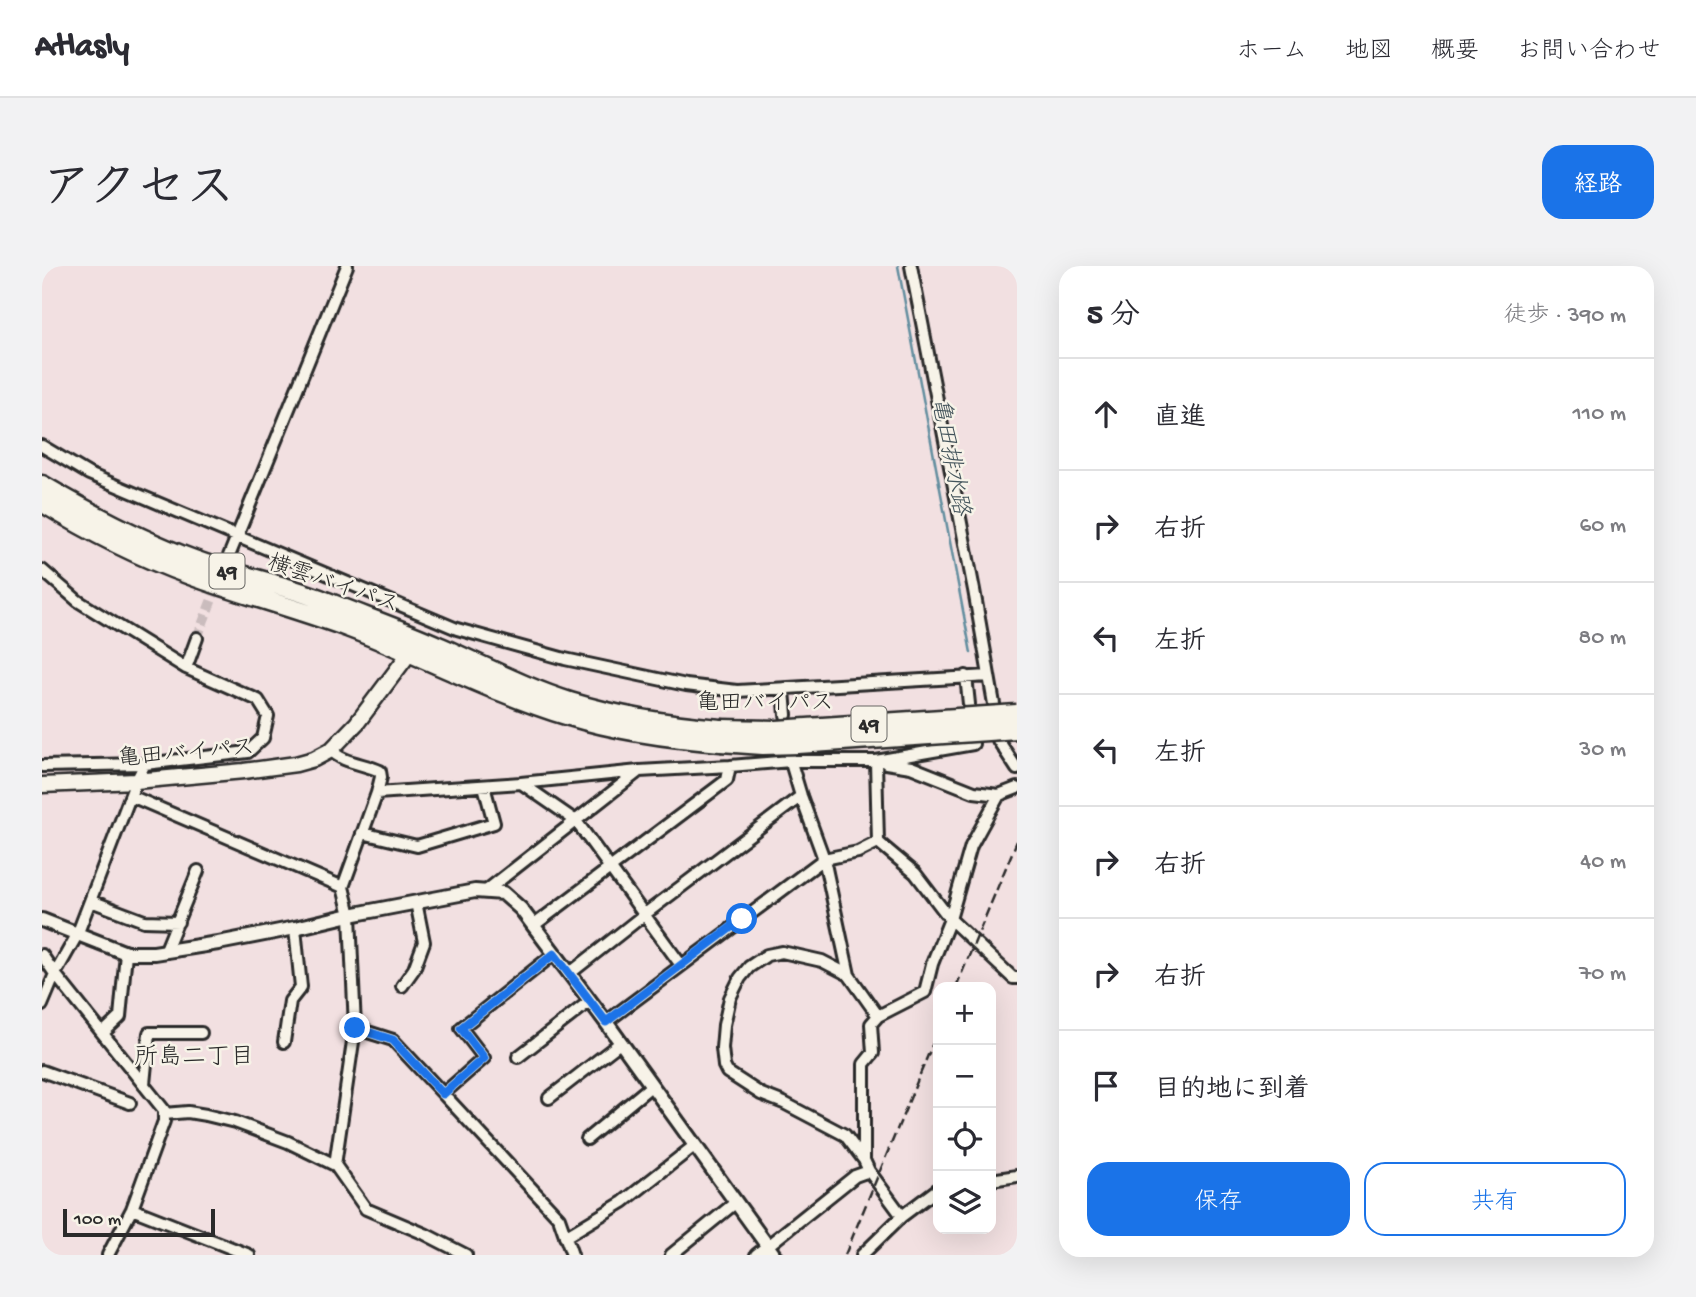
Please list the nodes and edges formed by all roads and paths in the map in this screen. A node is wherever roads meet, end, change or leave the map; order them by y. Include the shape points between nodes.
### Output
1 (347, 266) edge
2 (911, 266) edge
3 (42, 446) edge
4 (42, 485) edge
5 (42, 502) edge
6 (237, 537) junction
7 (229, 556) dead end
8 (42, 570) edge
9 (430, 618) junction
10 (197, 638) tunnel mouth
11 (415, 646) junction
12 (186, 668) junction
13 (966, 676) junction
14 (989, 676) junction
15 (784, 690) junction
16 (969, 704) dead end
17 (994, 704) dead end
18 (1017, 714) edge
19 (786, 715) dead end
20 (1017, 729) edge
21 (721, 736) junction
22 (998, 740) dead end
23 (973, 744) dead end
24 (331, 750) junction
25 (790, 757) junction
26 (877, 761) junction
27 (145, 764) junction
28 (42, 766) edge
29 (730, 766) junction
30 (1017, 769) edge
31 (639, 771) junction
32 (136, 781) junction
33 (521, 783) junction
34 (42, 785) edge
35 (484, 786) junction
36 (1017, 788) edge
37 (377, 793) junction
38 (999, 795) junction
39 (131, 796) junction
40 (801, 796) junction
41 (576, 821) junction
42 (362, 833) junction
43 (878, 842) junction
44 (824, 859) junction
45 (611, 868) junction
46 (198, 871) dead end
47 (342, 887) junction
48 (486, 891) junction
49 (90, 901) junction
50 (416, 902) junction
51 (645, 914) junction
52 (350, 915) junction
53 (950, 919) junction
54 (42, 920) edge
55 (178, 922) junction
56 (533, 926) junction
57 (295, 928) junction
58 (77, 934) junction
59 (165, 952) junction
60 (126, 953) junction
61 (554, 954) junction
62 (42, 955) edge
63 (681, 964) junction
64 (55, 974) junction
65 (569, 974) junction
66 (849, 975) junction
67 (1017, 978) edge
68 (402, 986) dead end
69 (43, 1000) edge
70 (590, 1001) junction
71 (878, 1016) junction
72 (606, 1022) junction
73 (355, 1028) junction
74 (103, 1033) junction
75 (201, 1033) dead end
76 (284, 1042) dead end
77 (620, 1043) junction
78 (518, 1057) dead end
79 (42, 1071) edge
80 (144, 1084) junction
81 (650, 1086) junction
82 (443, 1094) junction
83 (549, 1098) dead end
84 (130, 1103) dead end
85 (164, 1114) junction
86 (587, 1139) dead end
87 (694, 1146) junction
88 (864, 1160) junction
89 (335, 1165) junction
90 (869, 1171) junction
91 (1017, 1176) edge
92 (996, 1179) edge
93 (933, 1193) edge
94 (735, 1203) junction
95 (132, 1209) junction
96 (902, 1216) junction
97 (565, 1237) junction
98 (770, 1251) edge
99 (244, 1254) edge
100 (108, 1255) edge
101 (466, 1255) edge
102 (572, 1255) edge
103 (671, 1255) edge
104 (756, 1255) edge
105 (862, 1255) edge

1 - 6 street
2 - 14 street
3 - 6 street via 89,474
4 - 11 highway, 横雲バイパス / 49 via 158,546 313,597
5 - 11 highway, 横雲バイパス / 49 via 104,537 189,575
6 - 7 street
6 - 9 street
8 - 12 street via 78,601
9 - 11 street
9 - 15 street via 565,659 686,685
10 - 12 street
11 - 21 highway, 亀田バイパス / 49 via 535,705 576,718 642,734
11 - 24 main road, 亀田バイパス
12 - 27 street via 258,700 268,716 263,738 248,752
13 - 14 street
13 - 15 street
13 - 16 street
14 - 17 street
15 - 19 street
18 - 21 highway, 亀田バイパス / 49, bridge
20 - 21 highway, 亀田バイパス / 49, bridge via 798,744 762,744
22 - 30 street
23 - 26 street
24 - 32 main road, 亀田バイパス via 314,759 270,768
24 - 37 street via 336,756 380,771
25 - 26 street
25 - 29 street
25 - 40 street
26 - 38 street via 911,767 974,792
26 - 43 street
27 - 28 street
27 - 32 street
29 - 31 street
29 - 45 street via 727,780
31 - 33 street
31 - 41 street
32 - 34 main road, 亀田バイパス
32 - 39 street
33 - 35 street
33 - 41 street
35 - 37 street
35 - 42 street via 494,823 417,846
36 - 38 street
37 - 42 street
38 - 53 street via 971,846
39 - 47 street
39 - 49 street
40 - 44 street
40 - 51 street
41 - 45 street
41 - 48 street
42 - 47 street
43 - 44 street via 858,852
43 - 53 street via 915,873
44 - 63 street
44 - 66 street
45 - 51 street
45 - 56 street
46 - 55 street
47 - 52 street
48 - 50 street
48 - 56 street via 503,893
49 - 55 street via 144,920
49 - 58 street
50 - 52 street
50 - 68 street via 424,942
51 - 63 street
51 - 65 street
52 - 57 street
52 - 73 street
53 - 67 street
53 - 71 street via 925,992
54 - 58 street
55 - 59 street
56 - 61 street
57 - 59 street
57 - 76 street via 301,987 290,1001
58 - 60 street
58 - 64 street
59 - 60 street
60 - 74 street via 120,1017
61 - 65 street
61 - 82 street via 461,1028 484,1058
62 - 64 street
63 - 72 street
64 - 69 street
64 - 74 street
65 - 70 street
66 - 71 street
66 - 88 street via 822,961 782,952 766,955 740,978 730,998 722,1048 727,1072 845,1135
70 - 72 street
70 - 78 street
71 - 88 street via 871,1024 873,1053 864,1064
72 - 77 street
73 - 82 street via 393,1040
73 - 89 street
74 - 80 street
75 - 80 street via 149,1033
77 - 81 street
77 - 83 street
79 - 84 street
80 - 85 street
81 - 86 street
81 - 87 street
82 - 97 street via 559,1218
85 - 89 street via 188,1112 235,1122
85 - 95 street
87 - 94 street
87 - 97 street via 623,1202
88 - 90 street
89 - 101 street via 366,1209
90 - 96 street
90 - 98 street via 855,1177
91 - 92 street
93 - 96 street
94 - 98 street
94 - 103 street
95 - 99 street
95 - 100 street
96 - 105 street
97 - 102 street
98 - 104 street

